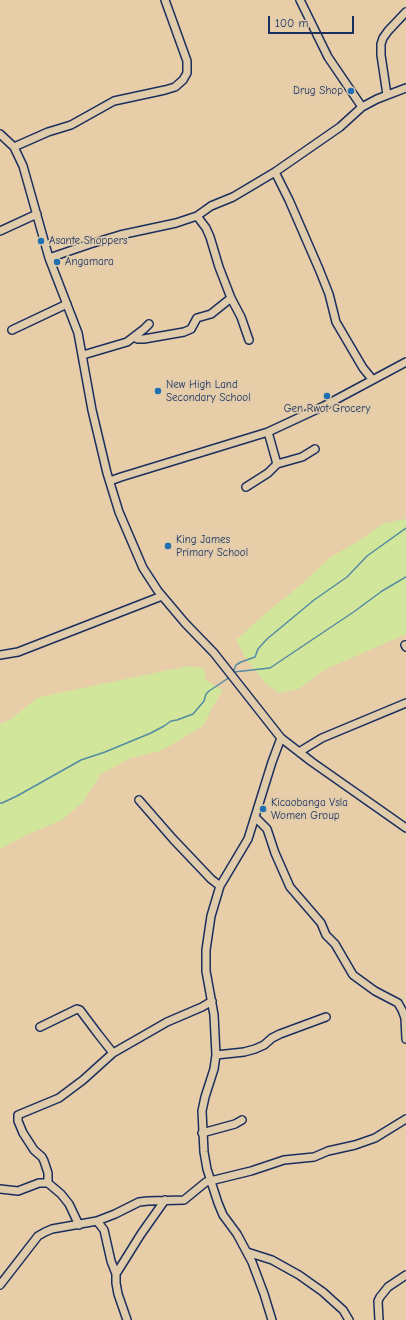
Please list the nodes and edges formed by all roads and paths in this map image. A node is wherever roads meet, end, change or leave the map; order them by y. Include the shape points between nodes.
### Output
1 (165, 0) edge
2 (300, 0) edge
3 (406, 12) edge
4 (406, 88) edge
5 (387, 95) junction
6 (362, 106) junction
7 (0, 134) edge
8 (14, 148) junction
9 (275, 172) junction
10 (37, 214) junction
11 (197, 216) junction
12 (0, 232) edge
13 (49, 258) junction
14 (231, 298) junction
15 (67, 304) junction
16 (148, 324) dead end
17 (12, 330) dead end
18 (134, 337) junction
19 (249, 340) dead end
20 (83, 355) junction
21 (406, 362) edge
22 (372, 379) junction
23 (268, 432) junction
24 (315, 449) dead end
25 (277, 464) junction
26 (110, 482) junction
27 (246, 487) dead end
28 (162, 596) junction
29 (0, 655) edge
30 (406, 703) edge
31 (281, 738) junction
32 (299, 752) junction
33 (139, 800) dead end
34 (255, 817) junction
35 (406, 828) edge
36 (220, 886) junction
37 (212, 1001) junction
38 (326, 1017) dead end
39 (40, 1027) dead end
40 (406, 1039) edge
41 (113, 1053) junction
42 (216, 1056) junction
43 (406, 1119) edge
44 (242, 1120) dead end
45 (202, 1133) junction
46 (211, 1181) junction
47 (48, 1183) junction
48 (0, 1189) edge
49 (165, 1200) junction
50 (98, 1221) junction
51 (79, 1225) junction
52 (247, 1252) junction
53 (116, 1274) junction
54 (406, 1274) edge
55 (0, 1285) edge
56 (127, 1320) edge
57 (272, 1320) edge
58 (349, 1320) edge
59 (379, 1320) edge

1 - 8 street via 187,61 187,73 183,80 165,90 114,101 71,125 48,132
2 - 6 street via 328,56
3 - 5 street via 388,31 381,44 380,55
4 - 5 street
5 - 6 street
6 - 9 street via 340,127
7 - 8 street
8 - 10 street via 23,166
9 - 11 street
9 - 22 street via 319,268 336,322
10 - 12 street
10 - 13 street
11 - 13 street via 105,239
11 - 14 street via 210,237
13 - 15 street
14 - 18 street via 212,314 197,318 190,329 184,332 144,339
14 - 19 street
15 - 17 street
15 - 20 street via 78,332
16 - 18 street
18 - 20 street via 127,342
20 - 26 street via 95,426
21 - 22 street
22 - 23 street via 324,406
23 - 25 street
23 - 26 street
24 - 25 street via 302,457
25 - 27 street
26 - 28 street via 119,512 143,568
28 - 29 street via 18,652
28 - 31 street via 214,653
30 - 32 street via 322,738
31 - 32 street
31 - 34 street
32 - 35 street
33 - 36 street via 178,845
34 - 36 street via 248,839
34 - 40 street via 267,829 290,887 321,923 326,935 335,944 353,975 398,1003 405,1018
36 - 37 street via 206,950 206,971
37 - 41 street via 167,1022
37 - 42 street
38 - 42 street via 280,1034 255,1049
39 - 41 street via 77,1009 80,1010
41 - 47 street via 66,1094 18,1115 23,1133 44,1161
42 - 45 street via 202,1111
43 - 46 street via 375,1138 314,1157 284,1160
44 - 45 street
45 - 46 street
46 - 49 street via 206,1182 184,1200
46 - 52 street via 223,1215
47 - 48 street via 39,1183 18,1191
47 - 51 street via 69,1204
49 - 50 street via 139,1202
49 - 53 street
50 - 51 street
50 - 53 street via 104,1230
51 - 55 street via 52,1229 38,1236
52 - 57 street
52 - 58 street via 272,1260 299,1275 343,1310
53 - 56 street via 118,1294
54 - 59 street via 388,1287 380,1297

